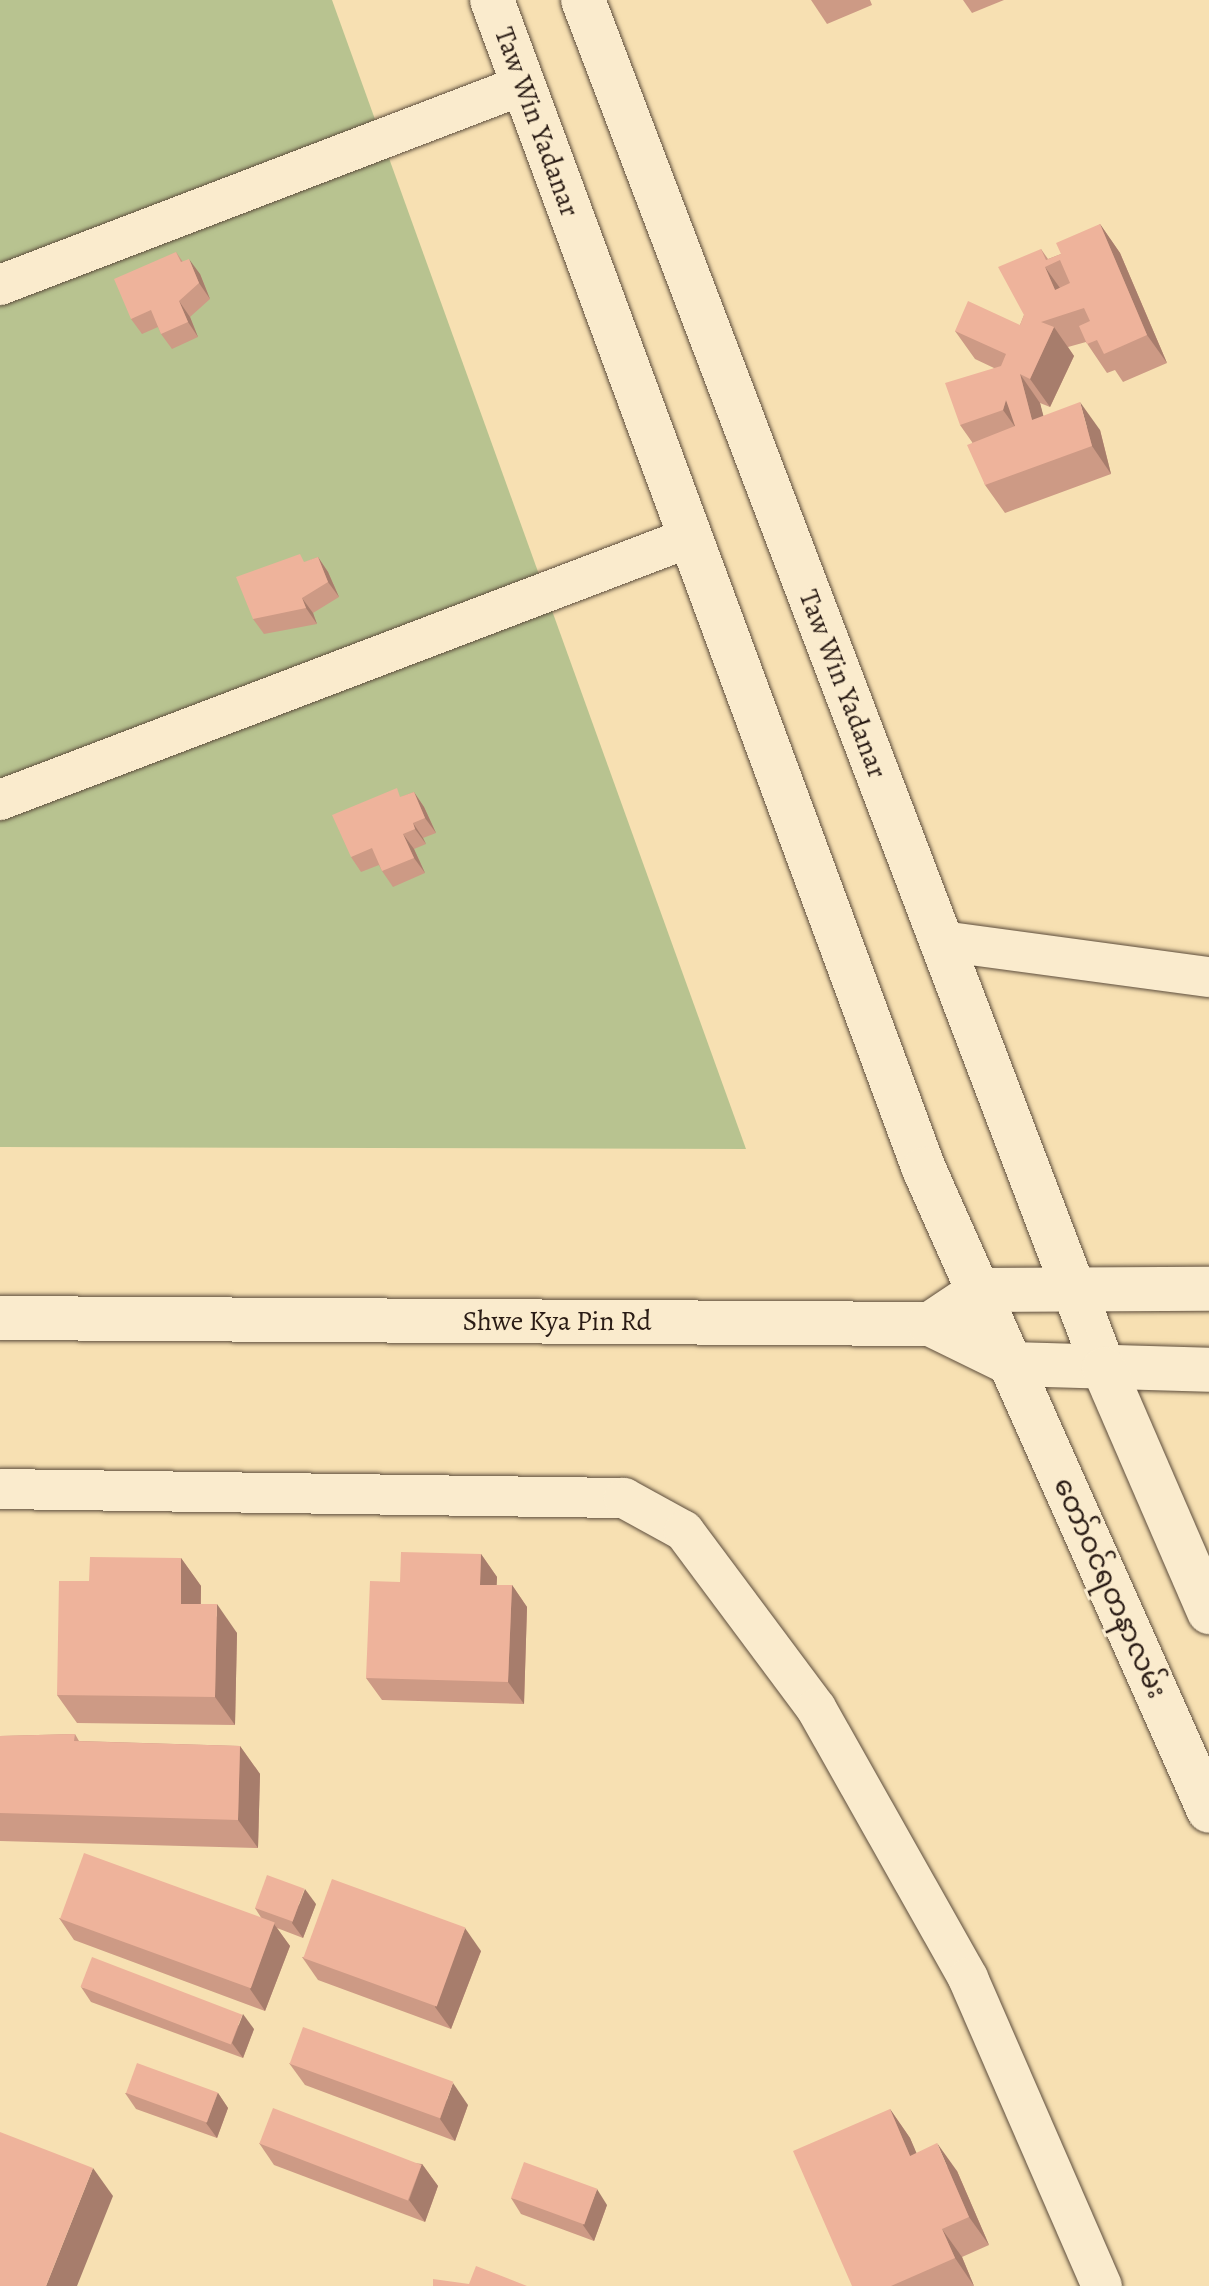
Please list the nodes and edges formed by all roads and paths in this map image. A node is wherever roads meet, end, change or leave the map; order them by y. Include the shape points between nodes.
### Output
1 (492, 0) edge
2 (583, 0) edge
3 (523, 85) junction
4 (0, 285) edge
5 (691, 537) junction
6 (0, 800) edge
7 (942, 941) junction
8 (1209, 977) edge
9 (1209, 1289) edge
10 (981, 1290) junction
11 (1076, 1291) junction
12 (0, 1318) edge
13 (930, 1324) junction
14 (1012, 1364) junction
15 (1104, 1369) junction
16 (1209, 1370) edge
17 (0, 1489) edge
18 (1209, 1612) edge
19 (1209, 1811) edge
20 (1102, 2286) edge

1 - 3 main road, Taw Win Yadanar
2 - 7 main road, Taw Win Yadanar
3 - 4 street
3 - 5 main road, Taw Win Yadanar
5 - 6 street
5 - 10 main road, Taw Win Yadanar via 924,1169
7 - 8 street
7 - 11 main road, Taw Win Yadanar
9 - 11 main road
10 - 11 main road
10 - 13 main road
10 - 14 main road, Taw Win Yadanar
11 - 15 main road, Taw Win Yadanar
12 - 13 main road, Shwe Kya Pin Rd
13 - 14 main road, Shwe Kya Pin Rd
14 - 15 main road, Shwe Kya Pin Rd
14 - 19 main road, တော်ဝင်ရတနာလမ်း
15 - 16 main road, Shwe Kya Pin Rd
15 - 18 main road
17 - 20 street via 624,1498 684,1531 816,1708 968,1978

